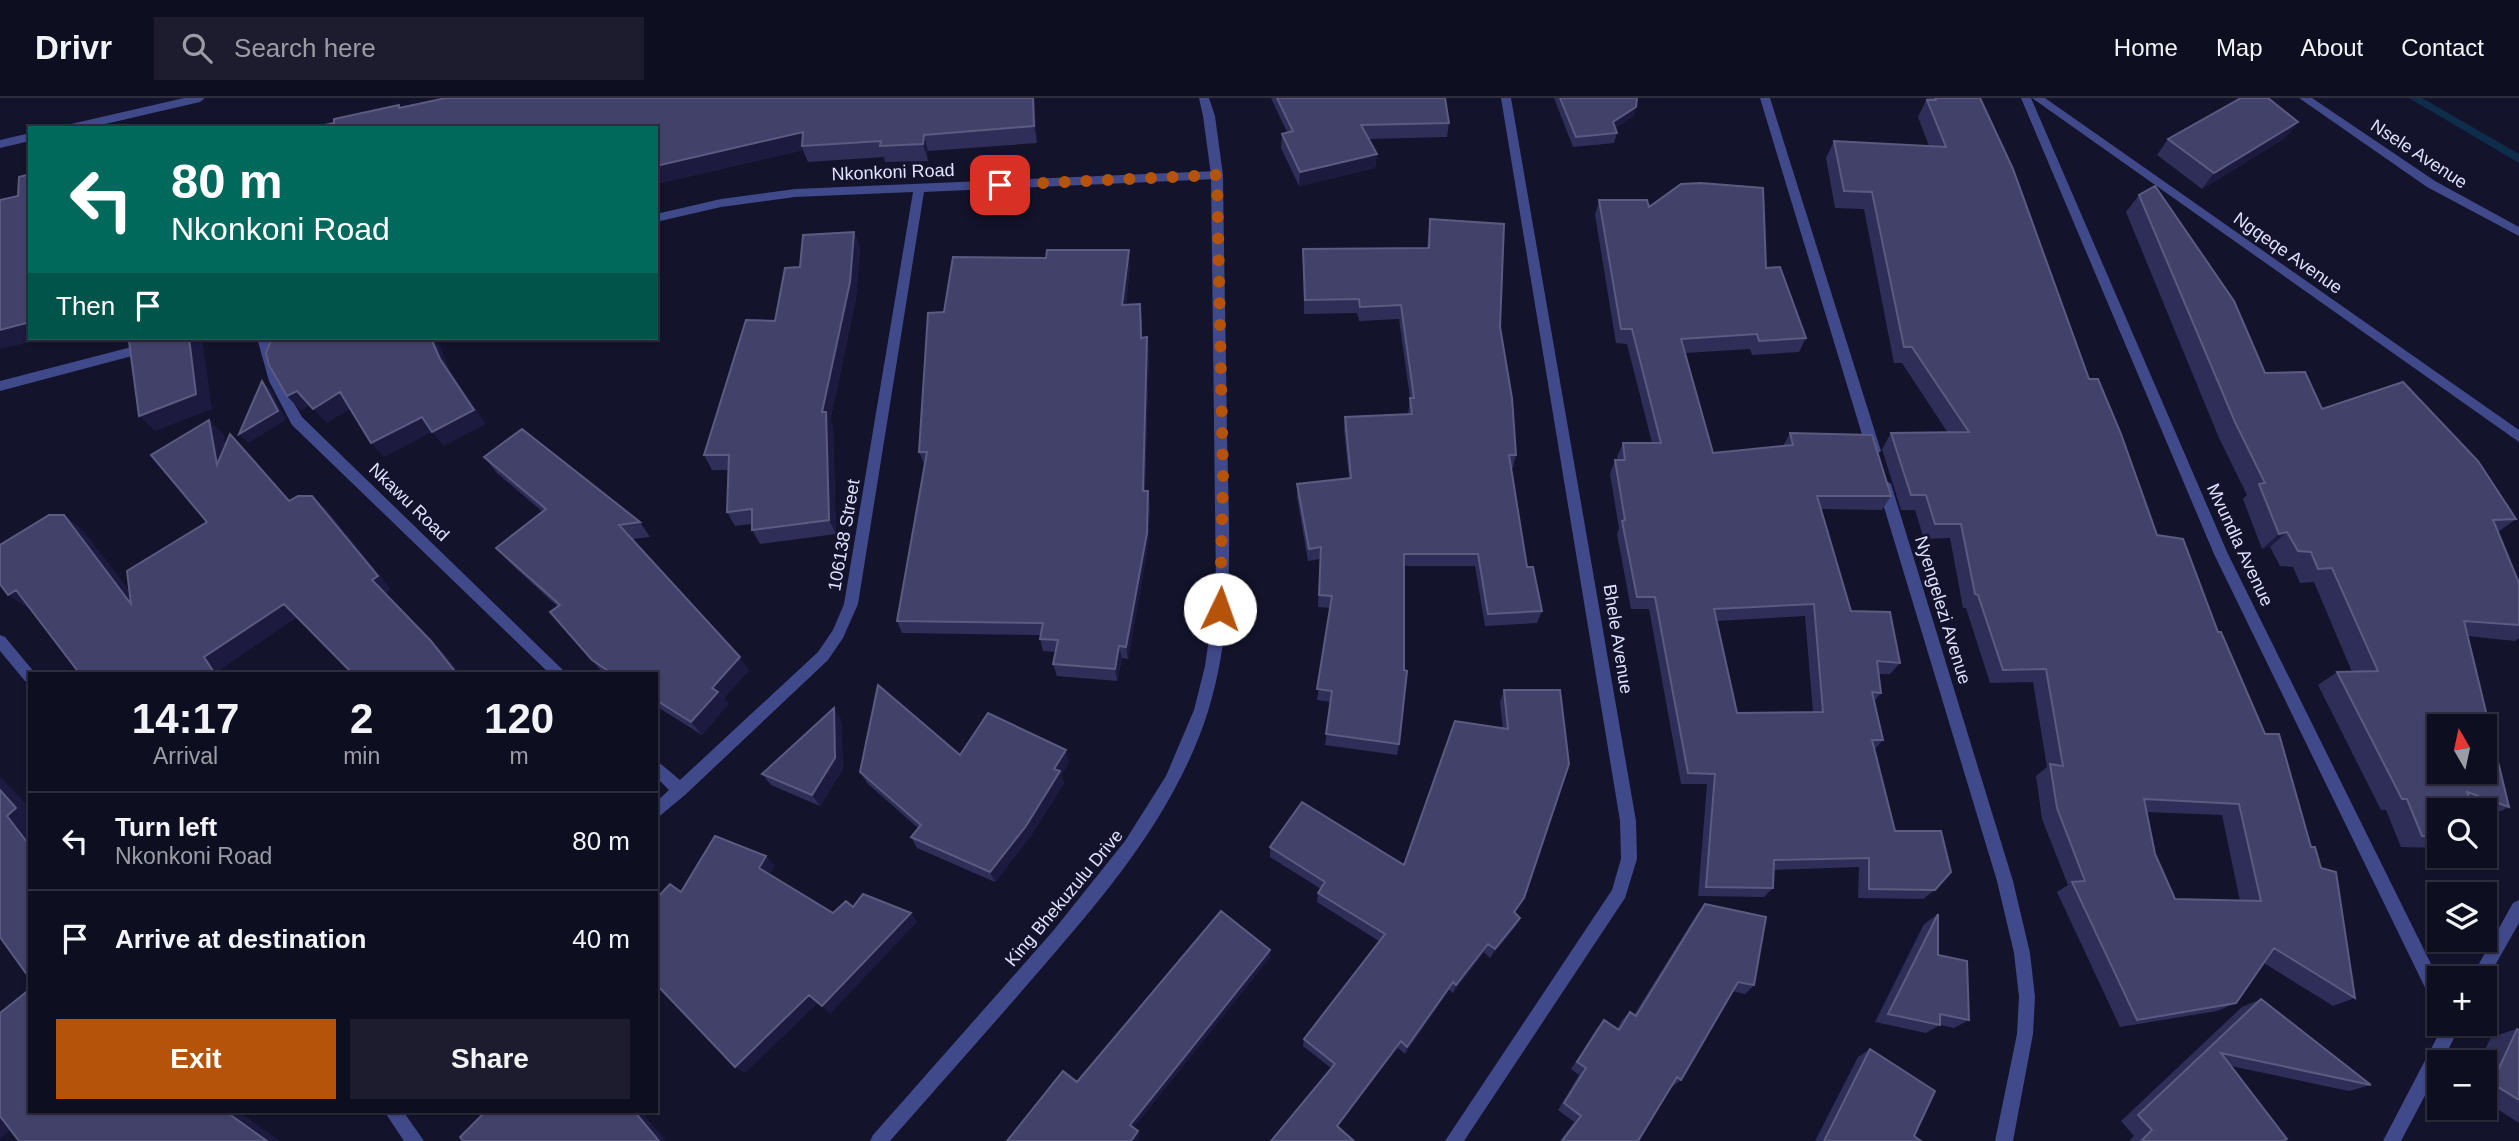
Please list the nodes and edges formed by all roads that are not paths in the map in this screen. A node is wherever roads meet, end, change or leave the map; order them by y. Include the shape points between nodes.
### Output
1 (201, 98) edge
2 (1204, 98) edge
3 (1506, 98) edge
4 (1765, 98) edge
5 (2026, 98) edge
6 (2037, 98) edge
7 (2304, 98) edge
8 (80, 126) edge
9 (28, 137) edge
10 (0, 144) edge
11 (1217, 175) junction
12 (919, 189) junction
13 (658, 218) edge
14 (2519, 232) edge
15 (263, 340) edge
16 (159, 345) edge
17 (0, 386) edge
18 (2519, 437) edge
19 (0, 641) edge
20 (558, 672) edge
21 (28, 675) edge
22 (658, 768) edge
23 (680, 790) junction
24 (658, 810) edge
25 (2519, 908) edge
26 (2486, 966) edge
27 (2427, 974) edge
28 (2446, 1036) edge
29 (394, 1113) edge
30 (415, 1141) edge
31 (879, 1141) edge
32 (1454, 1141) edge
33 (2004, 1141) edge
34 (2392, 1141) edge

1 - 8 street
2 - 11 street, King Bhekuzulu Drive
3 - 32 street, Bhele Avenue via 1628,821 1629,859 1619,893 1593,936
4 - 33 street, Nyengelezi Avenue via 2005,881 2021,947 2027,996 2024,1042
5 - 27 street, Mvundla Avenue via 2221,555
6 - 18 street, Ngqeqe Avenue
7 - 14 street, Nsele Avenue via 2431,184
9 - 10 street
11 - 12 street, Nkonkoni Road
11 - 31 street, King Bhekuzulu Drive via 1223,590 1201,712 1140,835 1087,904
12 - 13 street, Nkonkoni Road via 759,196
12 - 23 street, 106138 Street via 851,604 823,656
15 - 20 street, Nkawu Road via 279,396 297,421
16 - 17 street
19 - 21 street
22 - 23 street
23 - 24 street, 106138 Street
25 - 26 street
28 - 34 street
29 - 30 street

